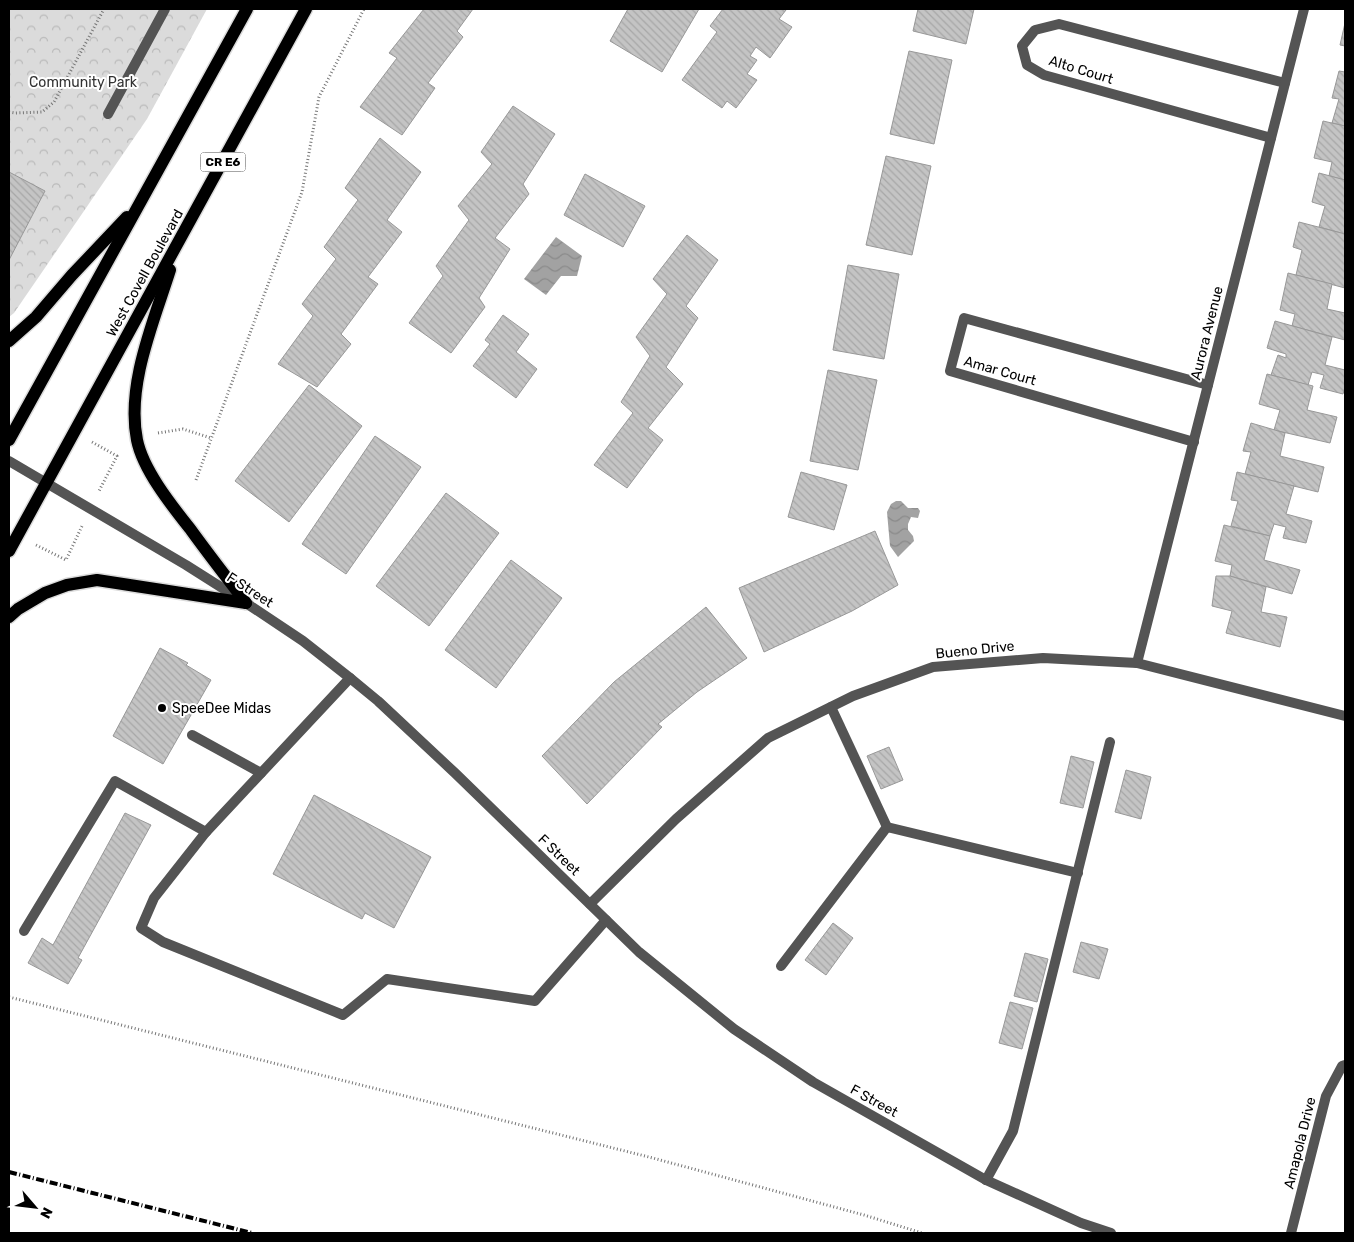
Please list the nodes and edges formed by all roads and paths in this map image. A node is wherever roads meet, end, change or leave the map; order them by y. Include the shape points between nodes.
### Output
1 (104, 9) edge
2 (165, 9) edge
3 (247, 9) edge
4 (306, 9) edge
5 (364, 9) edge
6 (1304, 9) edge
7 (1285, 83) junction
8 (9, 112) edge
9 (108, 114) dead end
10 (1271, 138) junction
11 (140, 204) junction
12 (180, 240) junction
13 (9, 341) edge
14 (1208, 385) junction
15 (155, 434) dead end
16 (211, 438) junction
17 (9, 440) edge
18 (1194, 442) junction
19 (9, 461) edge
20 (196, 480) dead end
21 (46, 482) junction
22 (9, 551) edge
23 (246, 603) junction
24 (9, 617) edge
25 (1137, 663) junction
26 (350, 678) junction
27 (831, 707) junction
28 (1345, 716) edge
29 (192, 736) dead end
30 (1110, 742) dead end
31 (261, 774) junction
32 (887, 827) junction
33 (206, 832) junction
34 (1078, 873) junction
35 (590, 904) junction
36 (606, 920) junction
37 (24, 931) dead end
38 (781, 966) dead end
39 (9, 997) edge
40 (1345, 1065) edge
41 (986, 1180) junction
42 (922, 1233) edge
43 (1112, 1233) edge
44 (1291, 1233) edge

1 - 8 path via 54,102 42,112
2 - 9 street
3 - 11 main road
4 - 12 main road, West Covell Boulevard / CR E6
5 - 16 path via 319,97 302,192
6 - 7 street, Aurora Avenue
7 - 10 street, Aurora Avenue
7 - 10 street, Alto Court via 1059,24 1035,30 1022,46 1027,65 1044,75
10 - 14 street, Aurora Avenue
11 - 13 main road via 72,274 36,317
11 - 17 main road
12 - 21 main road, West Covell Boulevard / CR E6
12 - 23 main road via 142,354 135,405 137,439 160,490
14 - 18 street, Aurora Avenue
14 - 18 street, Amar Court via 964,318 950,371
15 - 16 path via 183,429
16 - 20 path
18 - 25 street, Aurora Avenue
19 - 21 street, F Street
21 - 22 main road, West Covell Boulevard / CR E6
21 - 23 street, F Street
23 - 24 main road via 97,580 45,593
23 - 26 street, F Street via 303,641
25 - 27 street, Bueno Drive via 1043,658 933,667
25 - 28 street, Bueno Drive
26 - 31 street
26 - 35 street, F Street via 448,766
27 - 32 street
27 - 35 street, Bueno Drive via 768,738 676,819
29 - 31 street
30 - 34 street
31 - 33 street
32 - 34 street
32 - 38 street
33 - 36 street via 154,898 141,928 163,942 343,1015 387,979 535,1001
33 - 37 street via 115,781
34 - 41 street via 1013,1130
35 - 36 street, F Street
36 - 41 street, F Street via 639,952 734,1029 813,1082
39 - 42 path via 649,1157
40 - 44 street, Amapola Drive via 1326,1096
41 - 43 street, F Street

